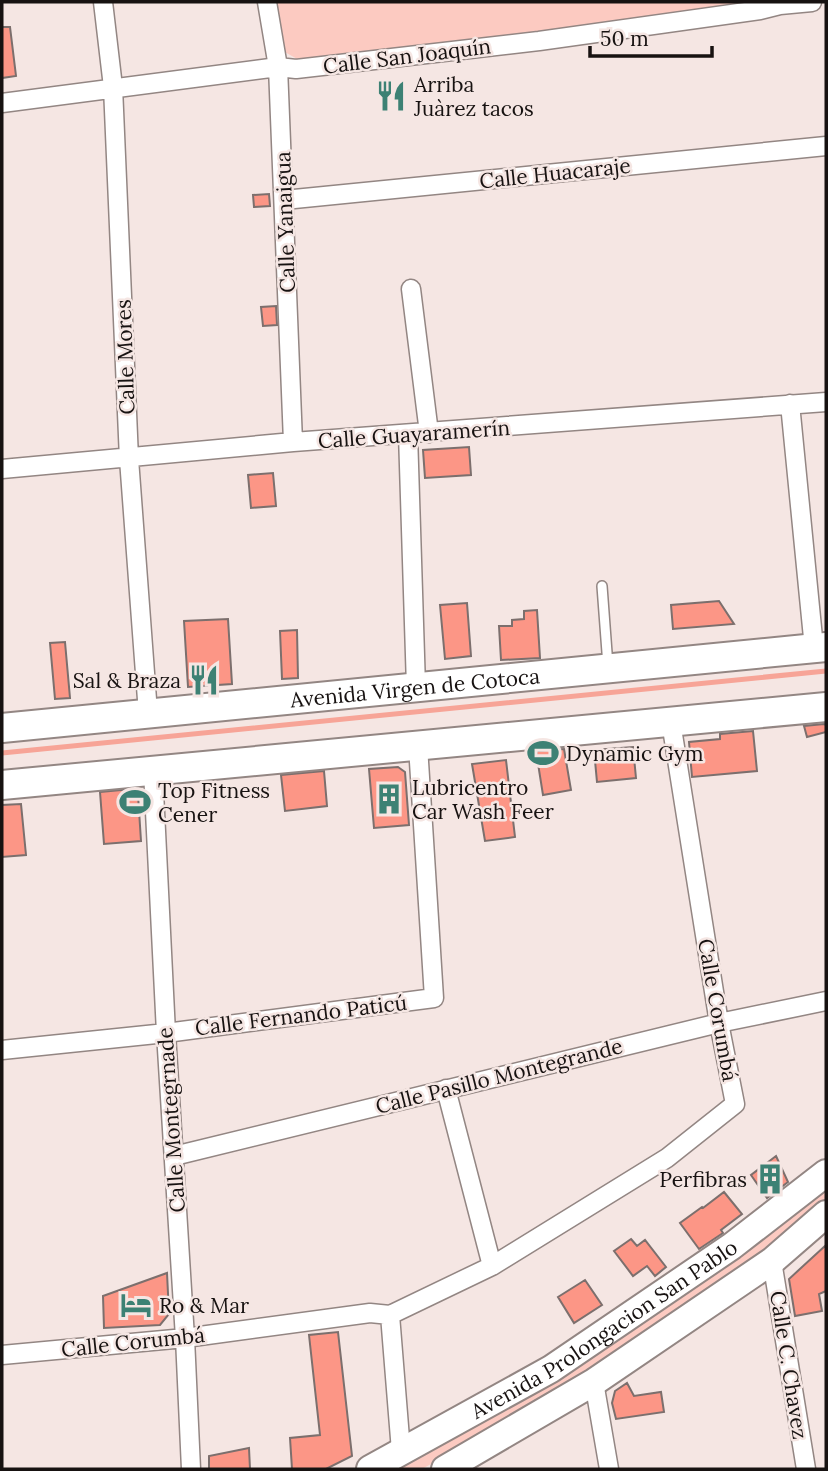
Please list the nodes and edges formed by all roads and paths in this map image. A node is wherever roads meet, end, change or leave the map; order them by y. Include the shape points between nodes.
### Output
1 (103, 2) edge
2 (267, 2) edge
3 (812, 2) edge
4 (771, 4) edge
5 (278, 67) junction
6 (113, 87) junction
7 (2, 103) edge
8 (826, 146) edge
9 (284, 200) junction
10 (411, 289) dead end
11 (826, 402) edge
12 (790, 404) junction
13 (429, 433) junction
14 (408, 434) junction
15 (293, 442) junction
16 (129, 459) junction
17 (2, 470) edge
18 (602, 586) dead end
19 (820, 648) edge
20 (608, 668) junction
21 (416, 687) junction
22 (826, 707) edge
23 (148, 713) junction
24 (671, 722) junction
25 (2, 728) edge
26 (418, 746) junction
27 (153, 771) junction
28 (2, 785) edge
29 (826, 1001) edge
30 (719, 1023) junction
31 (166, 1032) junction
32 (2, 1050) edge
33 (446, 1088) junction
34 (174, 1156) junction
35 (826, 1173) edge
36 (826, 1214) edge
37 (772, 1261) junction
38 (492, 1266) junction
39 (390, 1315) junction
40 (185, 1338) junction
41 (2, 1355) edge
42 (594, 1382) junction
43 (401, 1451) junction
44 (191, 1469) edge
45 (370, 1469) edge
46 (444, 1469) edge
47 (609, 1469) edge
48 (806, 1469) edge

1 - 6 street, Calle Mores
2 - 5 street, Calle Yanaigua
3 - 4 street, Calle San Joaquín
4 - 5 street, Calle San Joaquín via 760,10 539,41 296,69
5 - 6 street, Calle San Joaquín
5 - 9 street, Calle Yanaigua
6 - 7 street, Calle San Joaquín
6 - 16 street, Calle Mores
8 - 9 street, Calle Huacaraje
9 - 15 street, Calle Yanaigua
10 - 13 street
11 - 12 street, Calle Guayaramerín
12 - 13 street, Calle Guayaramerín
12 - 19 street
13 - 14 street, Calle Guayaramerín
14 - 15 street, Calle Guayaramerín
14 - 21 street
15 - 16 street, Calle Guayaramerín
16 - 17 street, Calle Guayaramerín
16 - 23 street, Calle Mores
18 - 20 lane
19 - 20 main road, Avenida Virgen de Cotoca
20 - 21 main road, Avenida Virgen de Cotoca
21 - 23 main road, Avenida Virgen de Cotoca
22 - 24 main road
23 - 25 main road, Avenida Virgen de Cotoca
24 - 26 main road
24 - 30 street, Calle Corumbá
26 - 27 main road
26 - 31 street, Calle Fernando Paticú via 433,998
27 - 28 main road
27 - 31 street, Calle Montegrnade
29 - 30 street, Calle Pasillo Montegrande
30 - 33 street, Calle Pasillo Montegrande
30 - 38 street, Calle Corumbá via 735,1104 667,1158
31 - 32 street, Calle Fernando Paticú
31 - 34 street, Calle Montegrnade
33 - 34 street, Calle Pasillo Montegrande
33 - 38 street
34 - 40 street, Calle Montegrnade
35 - 43 main road, Avenida Prolongacion San Pablo via 732,1246 551,1369
36 - 37 main road, Avenida Prolongacion San Pablo
37 - 42 main road, Avenida Prolongacion San Pablo
37 - 48 street, Calle C. Chavez
38 - 39 street, Calle Corumbá
39 - 40 street, Calle Corumbá via 370,1313
39 - 43 street
40 - 41 street, Calle Corumbá
40 - 44 street, Calle Montegrnade
42 - 46 main road, Avenida Prolongacion San Pablo
42 - 47 street
43 - 45 main road, Avenida Prolongacion San Pablo

